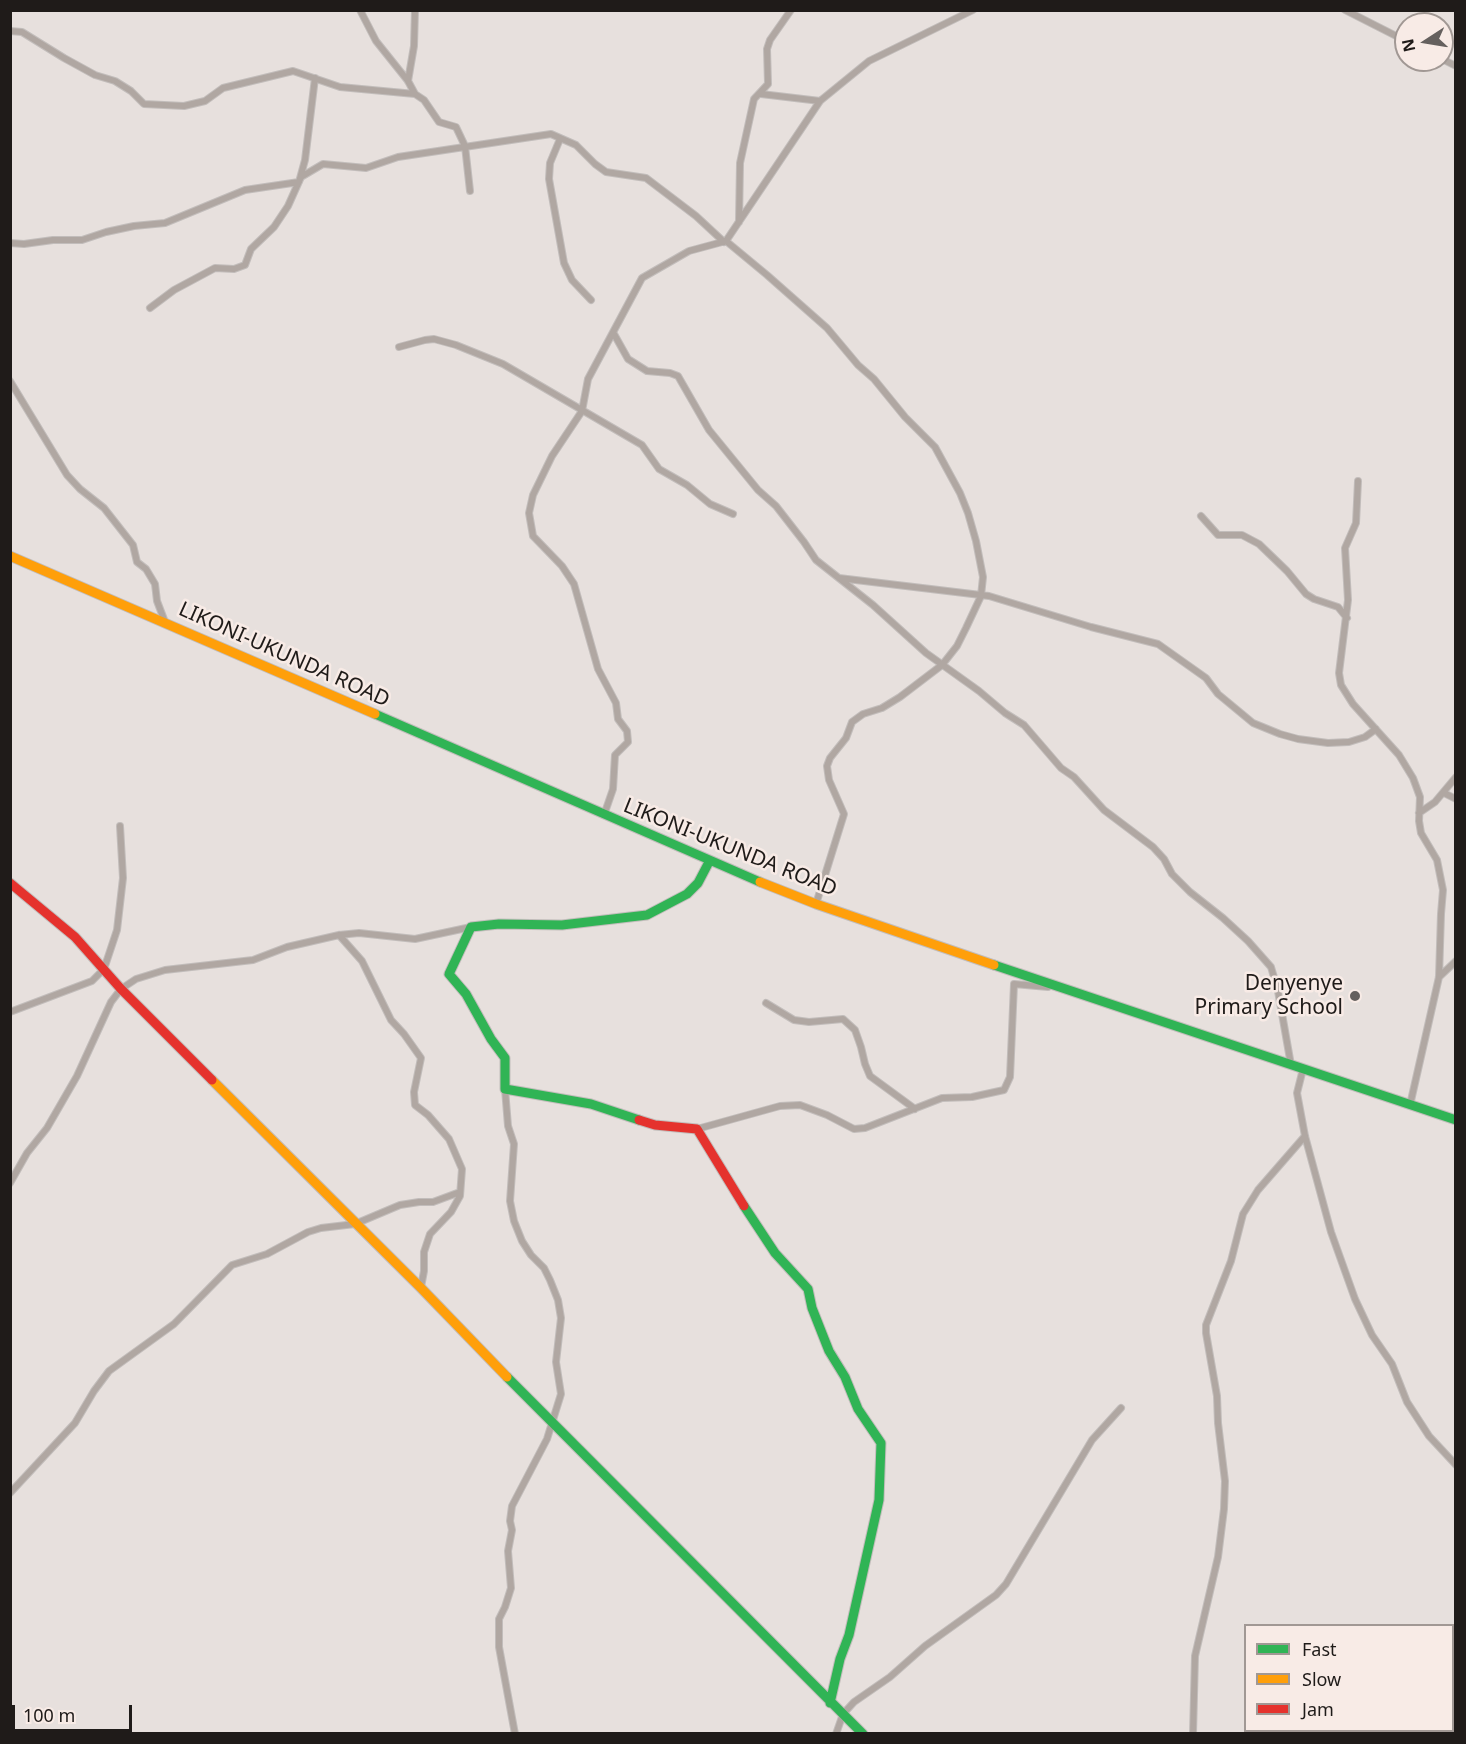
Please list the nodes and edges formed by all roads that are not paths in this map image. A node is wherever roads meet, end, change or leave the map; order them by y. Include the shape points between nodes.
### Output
1 (360, 10) edge
2 (415, 10) edge
3 (791, 10) edge
4 (973, 10) edge
5 (1345, 10) edge
6 (10, 31) edge
7 (1394, 35) edge
8 (315, 78) junction
9 (408, 81) junction
10 (415, 94) junction
11 (761, 94) junction
12 (820, 101) junction
13 (560, 139) junction
14 (465, 146) junction
15 (299, 182) junction
16 (470, 190) dead end
17 (739, 223) junction
18 (725, 242) junction
19 (10, 243) edge
20 (591, 300) dead end
21 (150, 308) dead end
22 (614, 334) junction
23 (399, 347) dead end
24 (10, 381) edge
25 (582, 411) junction
26 (1358, 481) dead end
27 (733, 514) dead end
28 (1202, 516) dead end
29 (10, 556) edge
30 (839, 578) junction
31 (981, 596) junction
32 (1347, 618) junction
33 (165, 622) junction
34 (942, 665) junction
35 (1376, 729) junction
36 (1455, 777) edge
37 (1443, 793) junction
38 (1455, 799) edge
39 (1419, 813) junction
40 (604, 815) junction
41 (120, 826) dead end
42 (709, 862) junction
43 (10, 883) edge
44 (816, 904) junction
45 (471, 927) junction
46 (339, 935) junction
47 (1455, 961) edge
48 (104, 969) junction
49 (1439, 977) junction
50 (121, 989) junction
51 (1072, 990) junction
52 (766, 1003) dead end
53 (10, 1012) edge
54 (1291, 1065) junction
55 (1303, 1069) junction
56 (505, 1089) junction
57 (1410, 1105) junction
58 (915, 1109) junction
59 (1455, 1120) edge
60 (697, 1129) junction
61 (1305, 1136) junction
62 (10, 1183) edge
63 (460, 1192) junction
64 (355, 1224) junction
65 (421, 1288) junction
66 (1121, 1408) dead end
67 (551, 1423) junction
68 (1455, 1465) edge
69 (10, 1493) edge
70 (830, 1703) junction
71 (843, 1714) junction
72 (515, 1734) edge
73 (836, 1734) edge
74 (863, 1734) edge
75 (1193, 1734) edge

1 - 9 street via 376,41
2 - 9 street
3 - 11 street via 770,40 768,84
4 - 12 street via 869,62
5 - 7 street
6 - 8 street via 22,32 95,75 115,81 144,104 184,106 205,101 223,88 293,71
8 - 10 street via 340,87
8 - 15 street
9 - 10 street
10 - 14 street via 439,122 456,127
11 - 12 street
11 - 17 street via 754,99 740,163
12 - 17 street
13 - 14 street via 551,134
13 - 18 street via 576,145 606,172 646,178
13 - 20 street via 550,163 549,179 564,263 572,280
14 - 15 street via 398,157 366,168 323,164
14 - 16 street
15 - 19 street via 245,190 165,223 124,228 82,240
15 - 21 street via 288,206 274,227 251,249 244,265 215,268
17 - 18 street
18 - 22 street via 689,251 642,278
18 - 31 street via 827,328 935,447 968,513 983,578
22 - 25 street via 588,379
22 - 30 street via 628,359 647,371 678,376 709,430 776,506 816,560
23 - 25 street via 434,339 456,345 503,364
24 - 33 street via 67,475 104,508 133,544 137,562 155,584
25 - 27 street via 642,445 660,469 710,504
25 - 40 street via 552,456 533,495 529,513 534,536 574,584 598,669 616,703 618,719 627,731 628,742 615,755 613,789
26 - 32 street via 1356,523 1345,548
28 - 32 street via 1218,535 1242,535 1259,544 1306,594 1338,607
29 - 33 main road, LIKONI-UKUNDA ROAD
30 - 31 street
30 - 34 street
31 - 34 street via 957,646
31 - 35 street via 1158,644 1206,678 1218,694 1253,723 1280,734 1298,740 1349,742
32 - 35 street via 1339,673 1341,685
33 - 40 main road, LIKONI-UKUNDA ROAD
34 - 44 street via 900,697 852,722 846,738 830,758 830,780 844,814
34 - 54 street via 1024,724 1061,768 1104,810 1153,848 1172,874 1248,941 1271,967
35 - 39 street via 1413,778 1420,797
36 - 37 street
37 - 38 street
37 - 39 street
39 - 49 street via 1421,833 1437,860 1443,890
40 - 42 main road, LIKONI-UKUNDA ROAD
41 - 48 street via 123,878 117,930
42 - 44 main road, LIKONI-UKUNDA ROAD
42 - 45 main road via 687,894 647,915 562,925
43 - 48 main road via 75,937
44 - 51 main road, LIKONI-UKUNDA ROAD
45 - 46 street via 416,939 359,933
45 - 56 main road via 449,974 466,994 505,1058
46 - 50 street via 287,946 253,960 165,969
46 - 63 street via 362,960 391,1020 421,1058 415,1105 449,1139 462,1169
47 - 49 street
48 - 50 main road
48 - 53 street via 92,981
49 - 57 street
50 - 62 street via 47,1128
50 - 64 main road
51 - 54 main road, LIKONI-UKUNDA ROAD
51 - 58 street via 1014,984 1010,1077 1004,1090 942,1098
52 - 58 street via 794,1020 843,1019 855,1030 870,1076
54 - 55 main road, LIKONI-UKUNDA ROAD
55 - 57 main road, LIKONI-UKUNDA ROAD
55 - 61 street via 1297,1093
56 - 60 main road via 591,1104 655,1125
56 - 67 street via 508,1126 514,1144 510,1201 522,1241 550,1280 561,1318 556,1362 561,1394
57 - 59 main road, LIKONI-UKUNDA ROAD
58 - 60 street via 854,1129 800,1105 780,1106
60 - 70 main road via 775,1253 808,1289 829,1351 858,1409 881,1443 879,1500
61 - 68 street via 1331,1232 1355,1299 1372,1335 1392,1364 1407,1402 1429,1436
61 - 75 street via 1258,1190 1244,1214 1231,1261 1206,1324 1225,1490 1218,1557 1195,1656
63 - 64 street via 433,1202 400,1205
63 - 65 street via 451,1212 430,1234
64 - 65 main road
64 - 69 street via 308,1232 267,1254 232,1265 174,1324 109,1371 75,1423
65 - 67 main road
66 - 71 street via 1092,1440 1006,1584 854,1701
67 - 70 main road
67 - 72 street via 547,1439 512,1506 510,1521 511,1588 499,1618 499,1647
70 - 71 main road
71 - 73 street
71 - 74 main road

